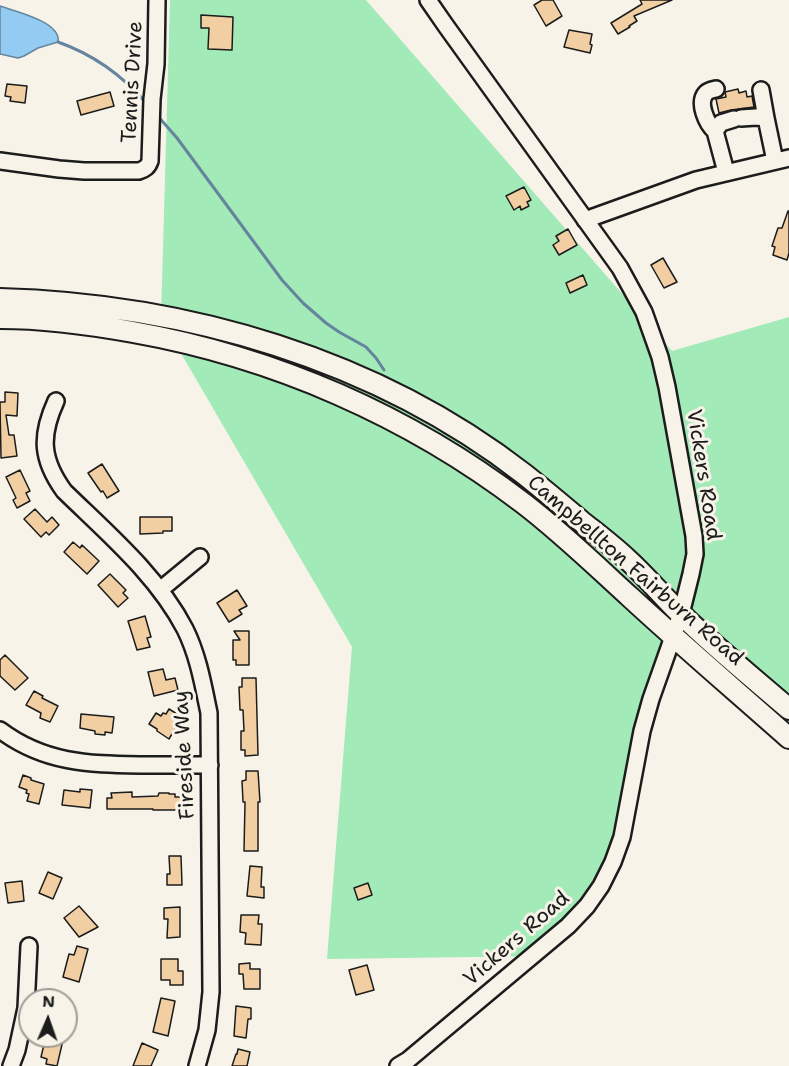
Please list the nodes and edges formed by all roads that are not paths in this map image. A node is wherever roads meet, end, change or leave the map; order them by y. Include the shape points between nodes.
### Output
1 (157, 0) edge
2 (428, 0) edge
3 (716, 89) dead end
4 (761, 90) dead end
5 (766, 118) junction
6 (715, 131) junction
7 (782, 159) edge
8 (0, 161) edge
9 (726, 172) junction
10 (585, 220) junction
11 (0, 299) edge
12 (0, 318) edge
13 (56, 401) dead end
14 (200, 557) dead end
15 (160, 590) junction
16 (681, 614) junction
17 (673, 635) junction
18 (789, 709) edge
19 (0, 730) edge
20 (789, 738) edge
21 (210, 765) junction
22 (29, 946) dead end
23 (11, 1066) edge
24 (197, 1066) edge
25 (398, 1066) edge

1 - 8 street, Tennis Drive via 148,166 139,171 84,171
2 - 10 street, Vickers Road
3 - 6 street via 704,94 703,100 707,122
4 - 5 street
5 - 6 street via 721,123
5 - 7 street
6 - 9 street
7 - 9 street
9 - 10 street
10 - 16 street, Vickers Road via 620,268 644,312 660,357 694,536 695,554
11 - 16 main road, Campbellton Fairburn Road via 93,306 203,325 291,350 372,382 460,430 524,474 628,560
12 - 17 main road, Campbellton Fairburn Road via 83,324 178,341 248,360 350,399 436,444 524,503
13 - 15 street, Fireside Way via 45,438 46,458 54,478
14 - 15 street
15 - 21 street, Fireside Way via 185,630 201,672 209,713
16 - 17 street, Vickers Road
16 - 18 main road, Campbellton Fairburn Road
17 - 20 main road, Campbellton Fairburn Road
17 - 25 street, Vickers Road via 642,731 622,837 601,886 568,926
19 - 21 street via 44,754 79,763
21 - 24 street, Fireside Way via 211,992 207,1030
22 - 23 street via 26,1008

